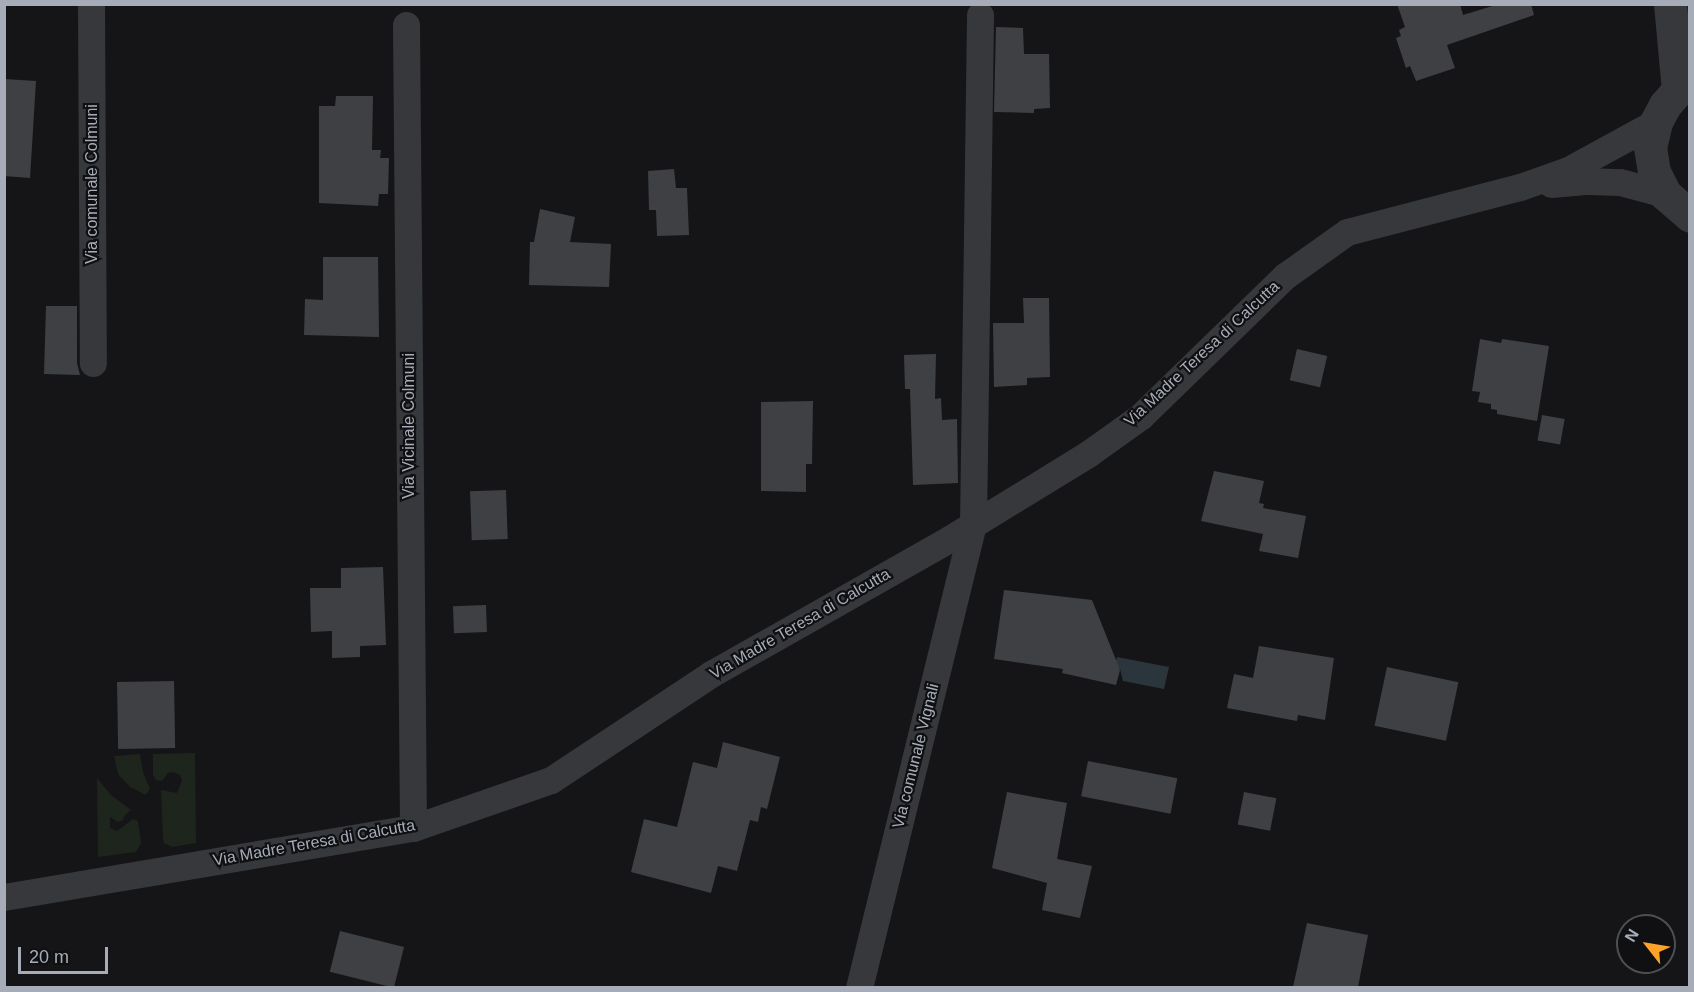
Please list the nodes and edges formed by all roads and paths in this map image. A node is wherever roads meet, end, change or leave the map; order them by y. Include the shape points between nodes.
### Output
1 (91, 4) edge
2 (1670, 4) edge
3 (980, 15) dead end
4 (406, 25) dead end
5 (1684, 87) edge
6 (1656, 122) junction
7 (1520, 187) junction
8 (1682, 212) edge
9 (93, 363) dead end
10 (973, 525) junction
11 (412, 828) junction
12 (4, 897) edge
13 (859, 987) edge

1 - 9 street, Via comunale Colmuni
2 - 5 street
3 - 10 street, Via comunale Vignali
4 - 11 street, Via Vicinale Colmuni
5 - 6 street via 1665,105
6 - 7 street, Via Madre Teresa di Calcutta via 1568,170
6 - 8 street via 1650,147 1654,172
7 - 8 street, Via Madre Teresa di Calcutta via 1620,182
7 - 10 street, Via Madre Teresa di Calcutta via 1347,232 1285,276 1141,416 1088,454
10 - 11 street, Via Madre Teresa di Calcutta via 711,674 551,780
10 - 13 street, Via comunale Vignali
11 - 12 street, Via Madre Teresa di Calcutta

